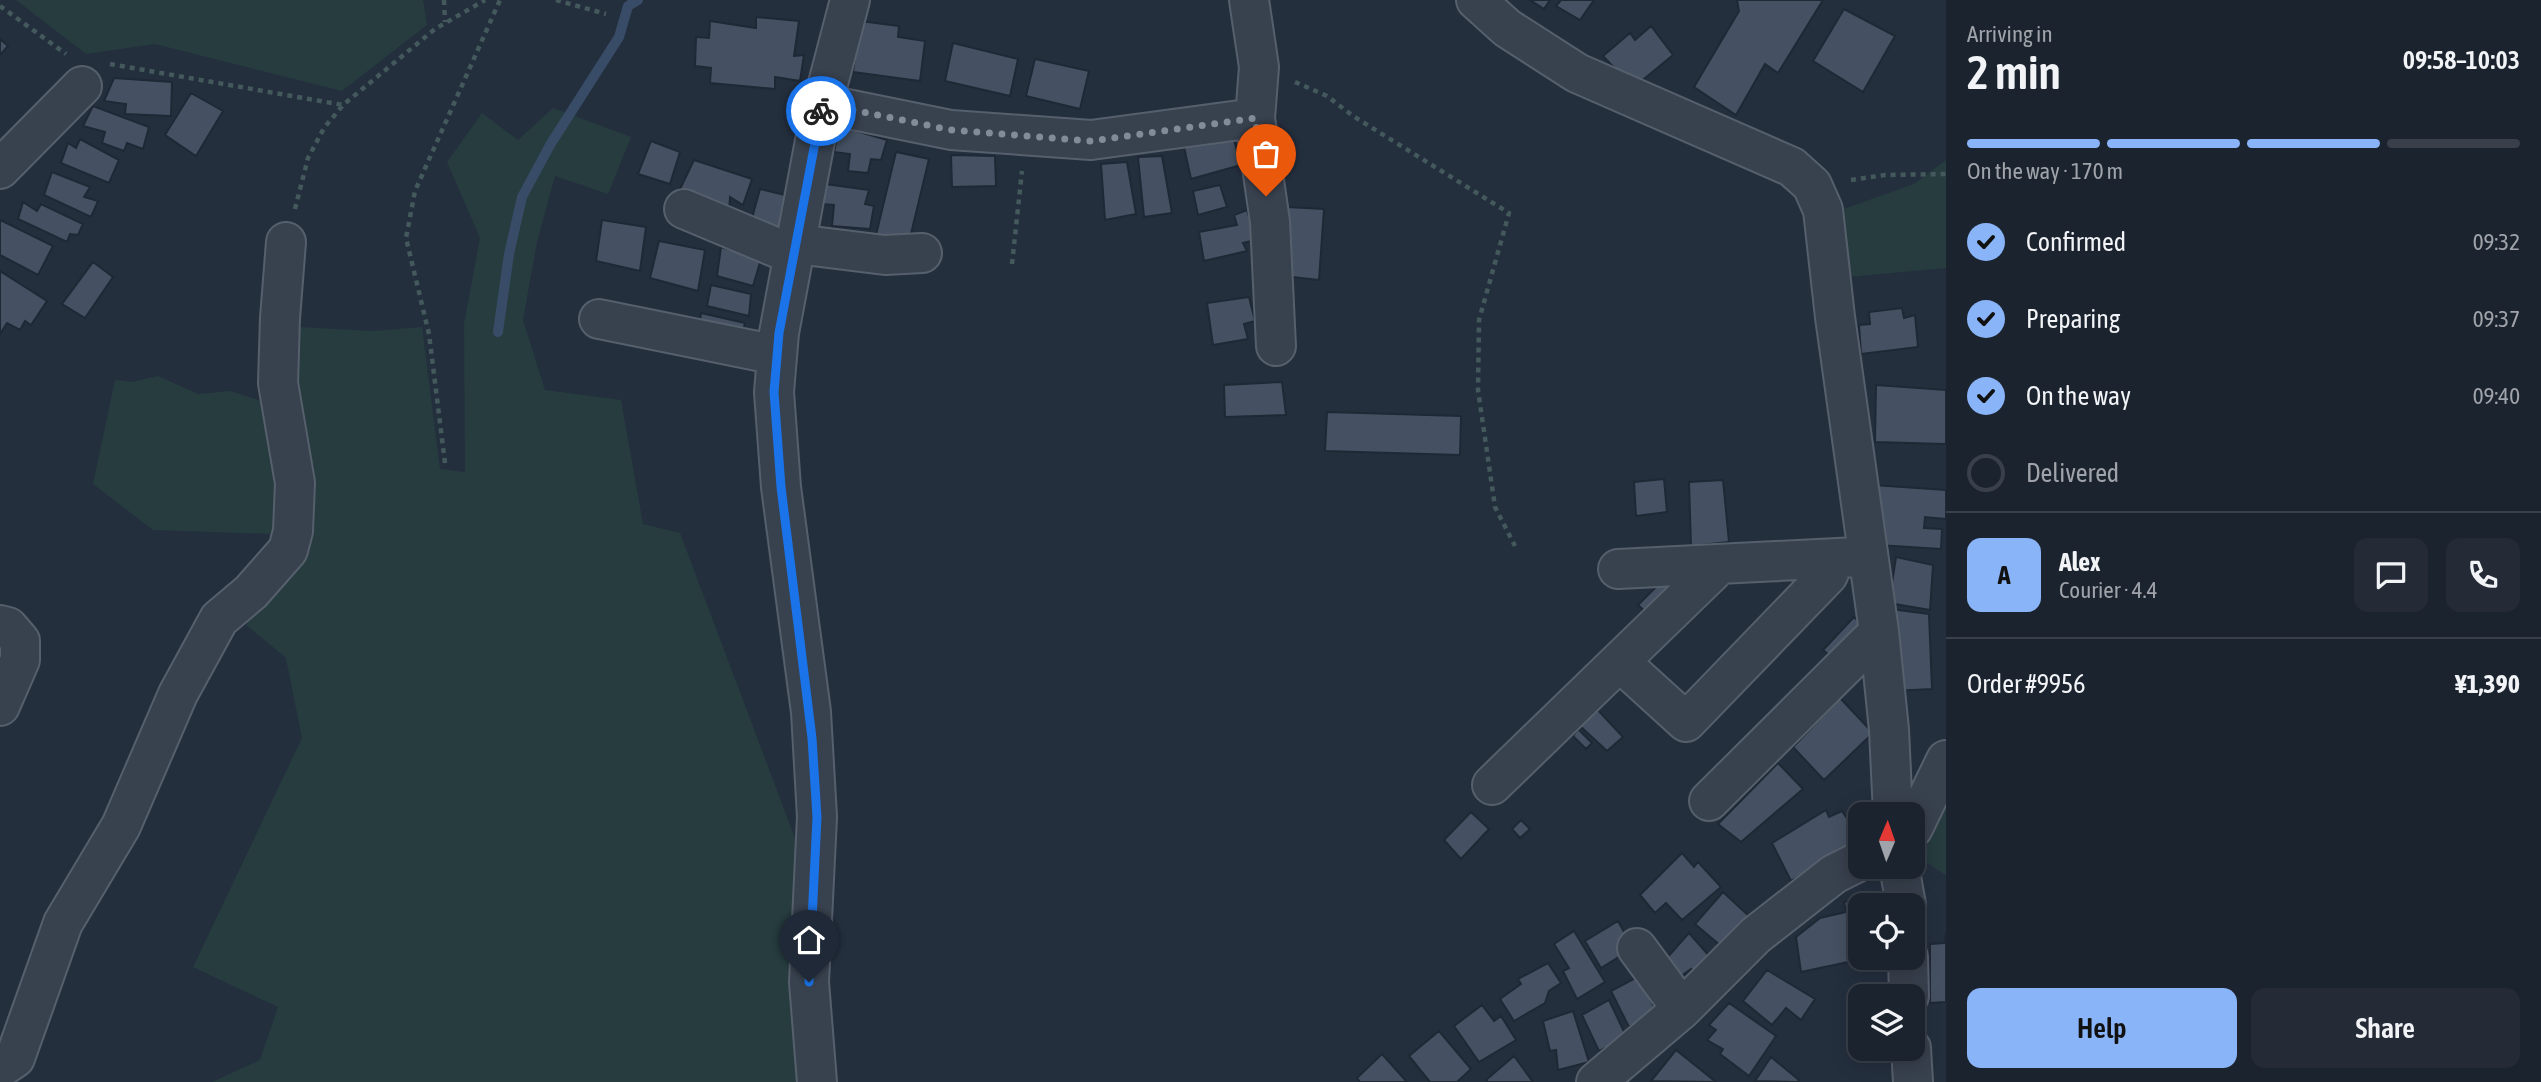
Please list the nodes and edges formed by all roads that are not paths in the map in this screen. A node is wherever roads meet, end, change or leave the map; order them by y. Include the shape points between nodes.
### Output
1 (850, 0) edge
2 (1249, 0) edge
3 (1476, 0) edge
4 (86, 70) road end
5 (823, 104) junction
6 (1255, 118) junction
7 (0, 169) edge
8 (684, 209) dead end
9 (286, 242) road end
10 (795, 249) junction
11 (922, 253) dead end
12 (599, 319) dead end
13 (1276, 346) dead end
14 (777, 355) junction
15 (1851, 557) junction
16 (1720, 564) junction
17 (1618, 569) dead end
18 (0, 625) edge
19 (1879, 632) junction
20 (1620, 662) junction
21 (0, 706) edge
22 (1946, 760) edge
23 (1492, 785) dead end
24 (1709, 802) dead end
25 (1892, 802) edge
26 (1925, 803) edge
27 (1848, 867) edge
28 (1637, 948) dead end
29 (1682, 1009) junction
30 (1912, 1061) edge
31 (0, 1068) edge
32 (817, 1082) edge
33 (1596, 1082) edge
34 (1913, 1082) edge

1 - 5 street
2 - 6 street via 1259,67
3 - 15 street via 1507,28 1577,73 1792,167 1812,185 1823,210 1835,317
4 - 7 street
5 - 6 street via 951,130 1091,141
5 - 10 street
6 - 13 street via 1270,222
8 - 10 street
9 - 31 street via 278,383 295,483 288,550 251,592 219,619 178,694 121,826 63,923 15,1058
10 - 11 street
10 - 14 street
12 - 14 street
14 - 32 street via 774,392 781,487 811,712 817,817 809,982
15 - 16 street
15 - 19 street
15 - 20 street via 1828,575 1686,722
16 - 17 street
16 - 20 street
18 - 21 street via 20,641 19,660
19 - 24 street
19 - 25 street
20 - 23 street
22 - 26 street
27 - 29 street via 1755,935
28 - 29 street
29 - 33 street
30 - 34 street

